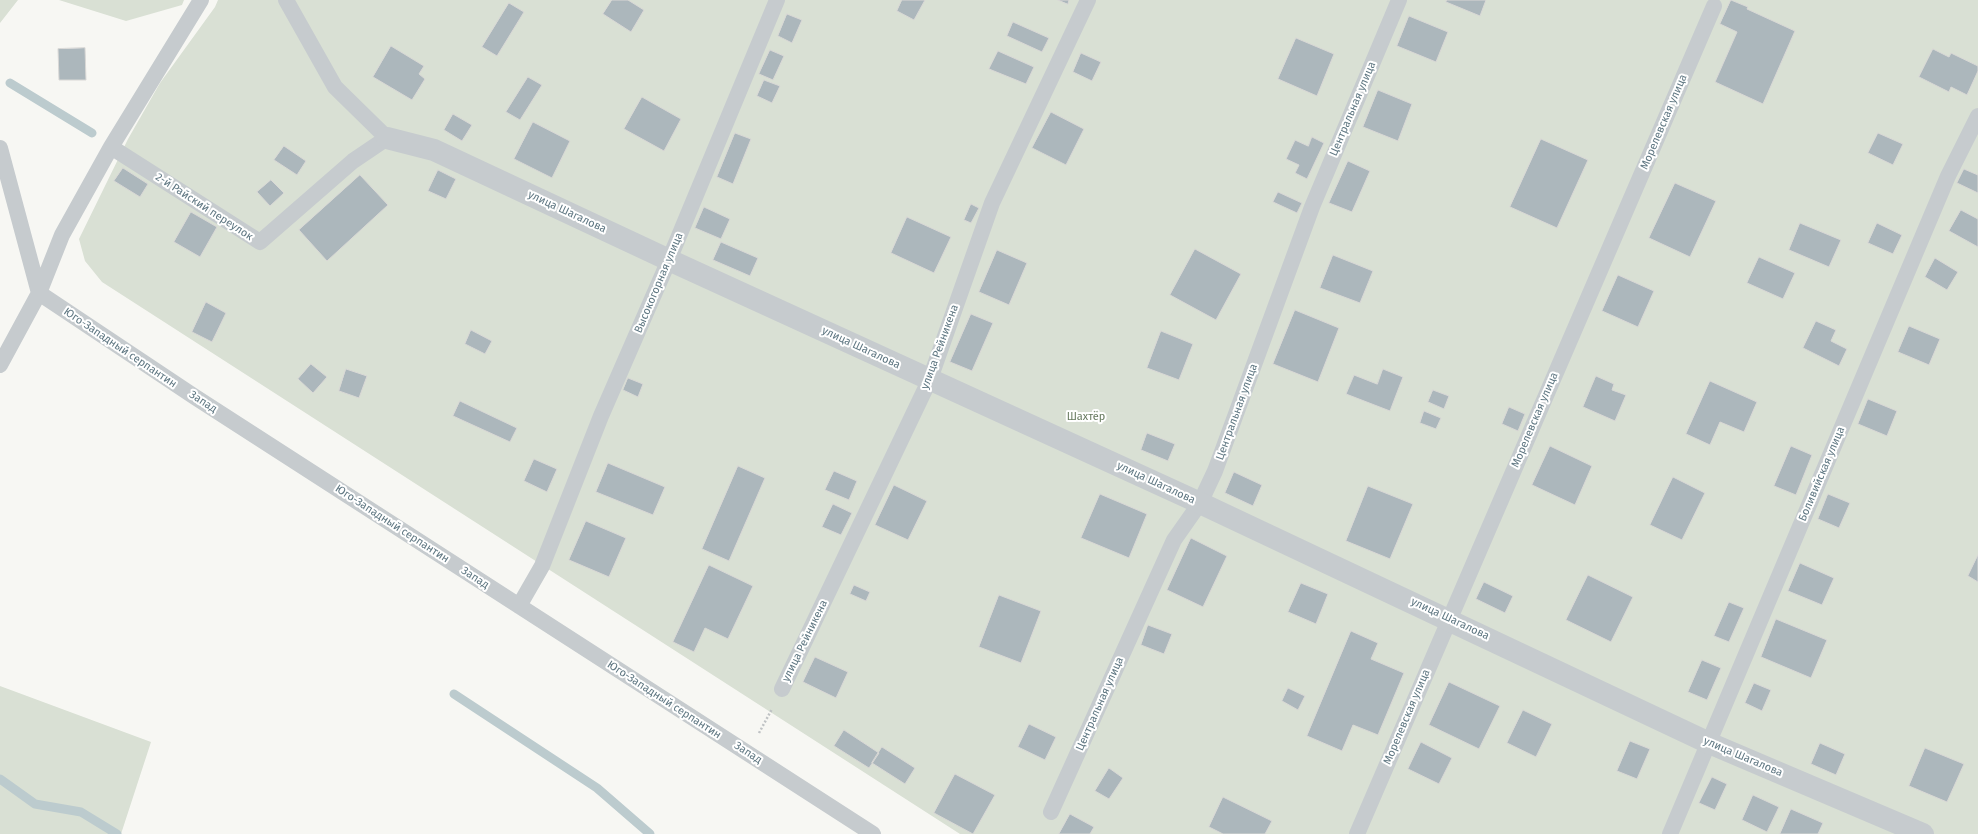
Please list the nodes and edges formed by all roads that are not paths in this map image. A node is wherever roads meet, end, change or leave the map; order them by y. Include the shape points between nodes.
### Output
1 (201, 0) edge
2 (286, 0) edge
3 (777, 0) edge
4 (1088, 0) edge
5 (1399, 0) edge
6 (1714, 6) dead end
7 (1978, 116) edge
8 (387, 138) junction
9 (111, 146) junction
10 (0, 148) edge
11 (669, 260) junction
12 (39, 293) junction
13 (56, 305) joint
14 (0, 365) edge
15 (930, 379) junction
16 (342, 492) joint
17 (1200, 503) junction
18 (519, 606) junction
19 (1449, 619) junction
20 (782, 689) road end
21 (1709, 743) junction
22 (1051, 812) dead end
23 (873, 834) edge
24 (1357, 834) edge
25 (1670, 834) edge
26 (1923, 834) edge

1 - 9 lane
2 - 8 lane via 335,87
3 - 11 lane, Высокогорная улица
4 - 15 lane, улица Рейникена via 992,203
5 - 17 lane, Центральная улица via 1312,207 1215,471
6 - 19 lane, Морелевская улица
7 - 21 lane, Боливийская улица via 1948,176
8 - 9 lane, 2-й Райский переулок via 353,161 260,242
8 - 11 street, улица Шагалова via 434,150
9 - 12 lane via 62,235
10 - 12 lane
11 - 15 street, улица Шагалова
11 - 18 lane, Высокогорная улица via 601,416 542,566
12 - 13 lane, Юго-Западный серпантин
12 - 14 lane
13 - 16 lane, Запад via 104,339
15 - 17 street, улица Шагалова
15 - 20 lane, улица Рейникена
16 - 18 lane, Юго-Западный серпантин
17 - 19 street, улица Шагалова
17 - 22 lane, Центральная улица via 1174,540
18 - 23 lane, Юго-Западный серпантин
19 - 21 street, улица Шагалова
19 - 24 lane, Морелевская улица
21 - 25 lane, Боливийская улица
21 - 26 street, улица Шагалова

